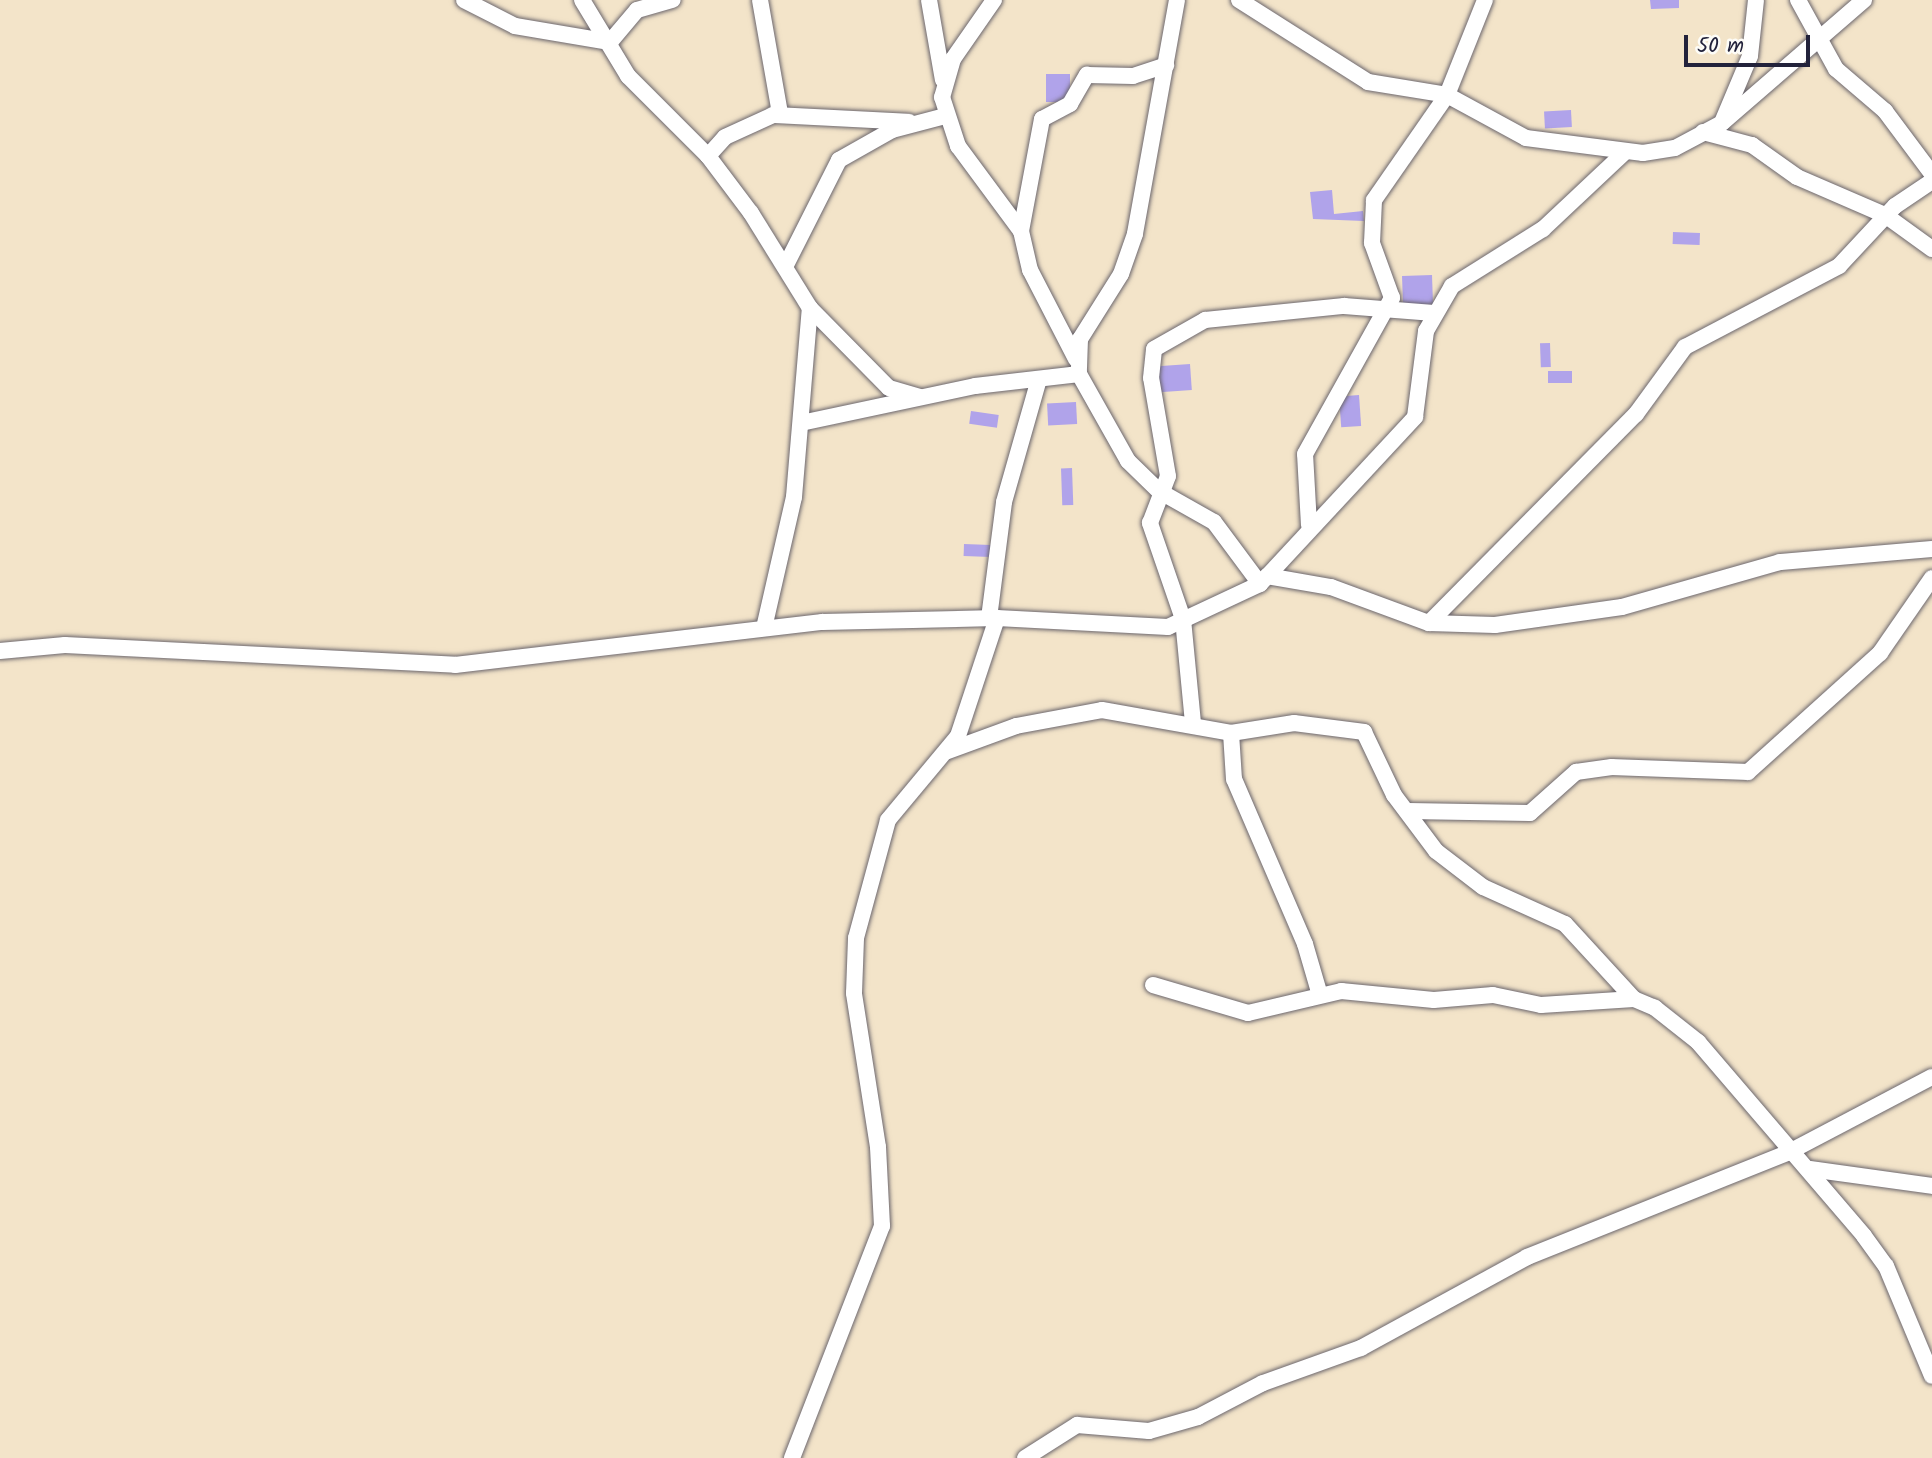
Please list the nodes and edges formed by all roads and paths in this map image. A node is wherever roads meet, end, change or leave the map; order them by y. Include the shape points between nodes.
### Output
1 (464, 0) edge
2 (582, 0) edge
3 (673, 0) edge
4 (760, 0) edge
5 (929, 0) edge
6 (993, 0) edge
7 (1177, 0) edge
8 (1239, 0) edge
9 (1485, 0) edge
10 (1756, 0) edge
11 (1798, 0) edge
12 (1864, 0) edge
13 (1822, 38) junction
14 (610, 42) junction
15 (1166, 65) junction
16 (943, 86) junction
17 (1447, 95) junction
18 (780, 114) junction
19 (945, 116) junction
20 (1722, 122) junction
21 (912, 123) junction
22 (1703, 132) junction
23 (1624, 153) junction
24 (708, 156) junction
25 (1932, 174) edge
26 (1932, 181) edge
27 (1885, 215) junction
28 (1021, 231) junction
29 (1932, 249) edge
30 (785, 267) junction
31 (1388, 305) junction
32 (810, 308) junction
33 (1434, 313) junction
34 (1078, 368) junction
35 (1039, 379) junction
36 (920, 397) junction
37 (801, 423) junction
38 (1159, 491) junction
39 (1309, 525) junction
40 (1932, 549) edge
41 (1932, 578) edge
42 (1263, 580) junction
43 (993, 618) junction
44 (1183, 620) junction
45 (1429, 623) junction
46 (764, 628) junction
47 (0, 651) edge
48 (1193, 723) junction
49 (1231, 733) junction
50 (947, 751) junction
51 (1408, 811) junction
52 (1153, 985) dead end
53 (1320, 992) junction
54 (1634, 999) junction
55 (1932, 1077) edge
56 (1789, 1152) junction
57 (1810, 1169) junction
58 (1932, 1186) edge
59 (1932, 1376) edge
60 (792, 1458) edge
61 (1026, 1458) edge

1 - 14 street via 515,26
2 - 14 street
3 - 14 street via 637,10
4 - 18 street
5 - 16 street
6 - 16 street via 953,59
7 - 15 street
8 - 17 street via 1368,82
9 - 17 street
10 - 20 street via 1750,56
11 - 13 street
12 - 13 street
13 - 20 street
13 - 25 street via 1836,69 1885,111
14 - 24 street via 637,87
15 - 28 street via 1133,76 1087,75 1070,104 1046,112
15 - 34 street via 1131,249 1080,339
16 - 19 street
17 - 23 street via 1511,134
17 - 31 street via 1374,200 1372,243 1393,290
18 - 21 street
18 - 24 street via 747,124
19 - 21 street
19 - 28 street via 958,146
20 - 22 street
21 - 30 street via 855,148 833,167
22 - 23 street via 1675,148
22 - 27 street via 1752,145 1797,177
23 - 33 street via 1544,229 1464,275
24 - 30 street
26 - 27 street
27 - 29 street
27 - 45 street via 1839,266 1685,347 1636,414
28 - 34 street via 1030,270
30 - 32 street
31 - 33 street
31 - 38 street via 1205,320 1160,341 1150,367 1168,473
31 - 39 street via 1305,454
32 - 36 street via 889,388
32 - 37 street
33 - 39 street via 1415,417
34 - 35 street
34 - 38 street via 1128,461
35 - 36 street
35 - 43 street via 1003,502
36 - 37 street
37 - 46 street via 791,517
38 - 42 street via 1214,522
38 - 44 street via 1151,530
39 - 42 street
40 - 45 street via 1780,562 1622,607 1495,625
41 - 51 street via 1880,653 1767,762 1748,772 1612,767 1576,772 1530,813
42 - 44 street
42 - 45 street via 1331,587 1379,610
43 - 44 street via 1146,631
43 - 46 street
43 - 50 street via 966,721
44 - 48 street
46 - 47 street via 455,665 65,645
48 - 49 street
48 - 50 street via 1124,710 1079,712
49 - 51 street via 1294,723 1364,732
49 - 53 street via 1234,779 1306,944
50 - 60 street via 888,820 856,938 854,993 878,1147 882,1226
51 - 54 street via 1447,862 1503,898 1565,924
52 - 53 street via 1248,1013
53 - 54 street via 1434,1000 1493,995 1541,1005
54 - 56 street via 1668,1016 1698,1042
55 - 56 street
56 - 57 street
56 - 61 street via 1527,1257 1361,1348 1263,1382 1198,1417 1149,1431 1077,1426
57 - 58 street
57 - 59 street via 1886,1266

